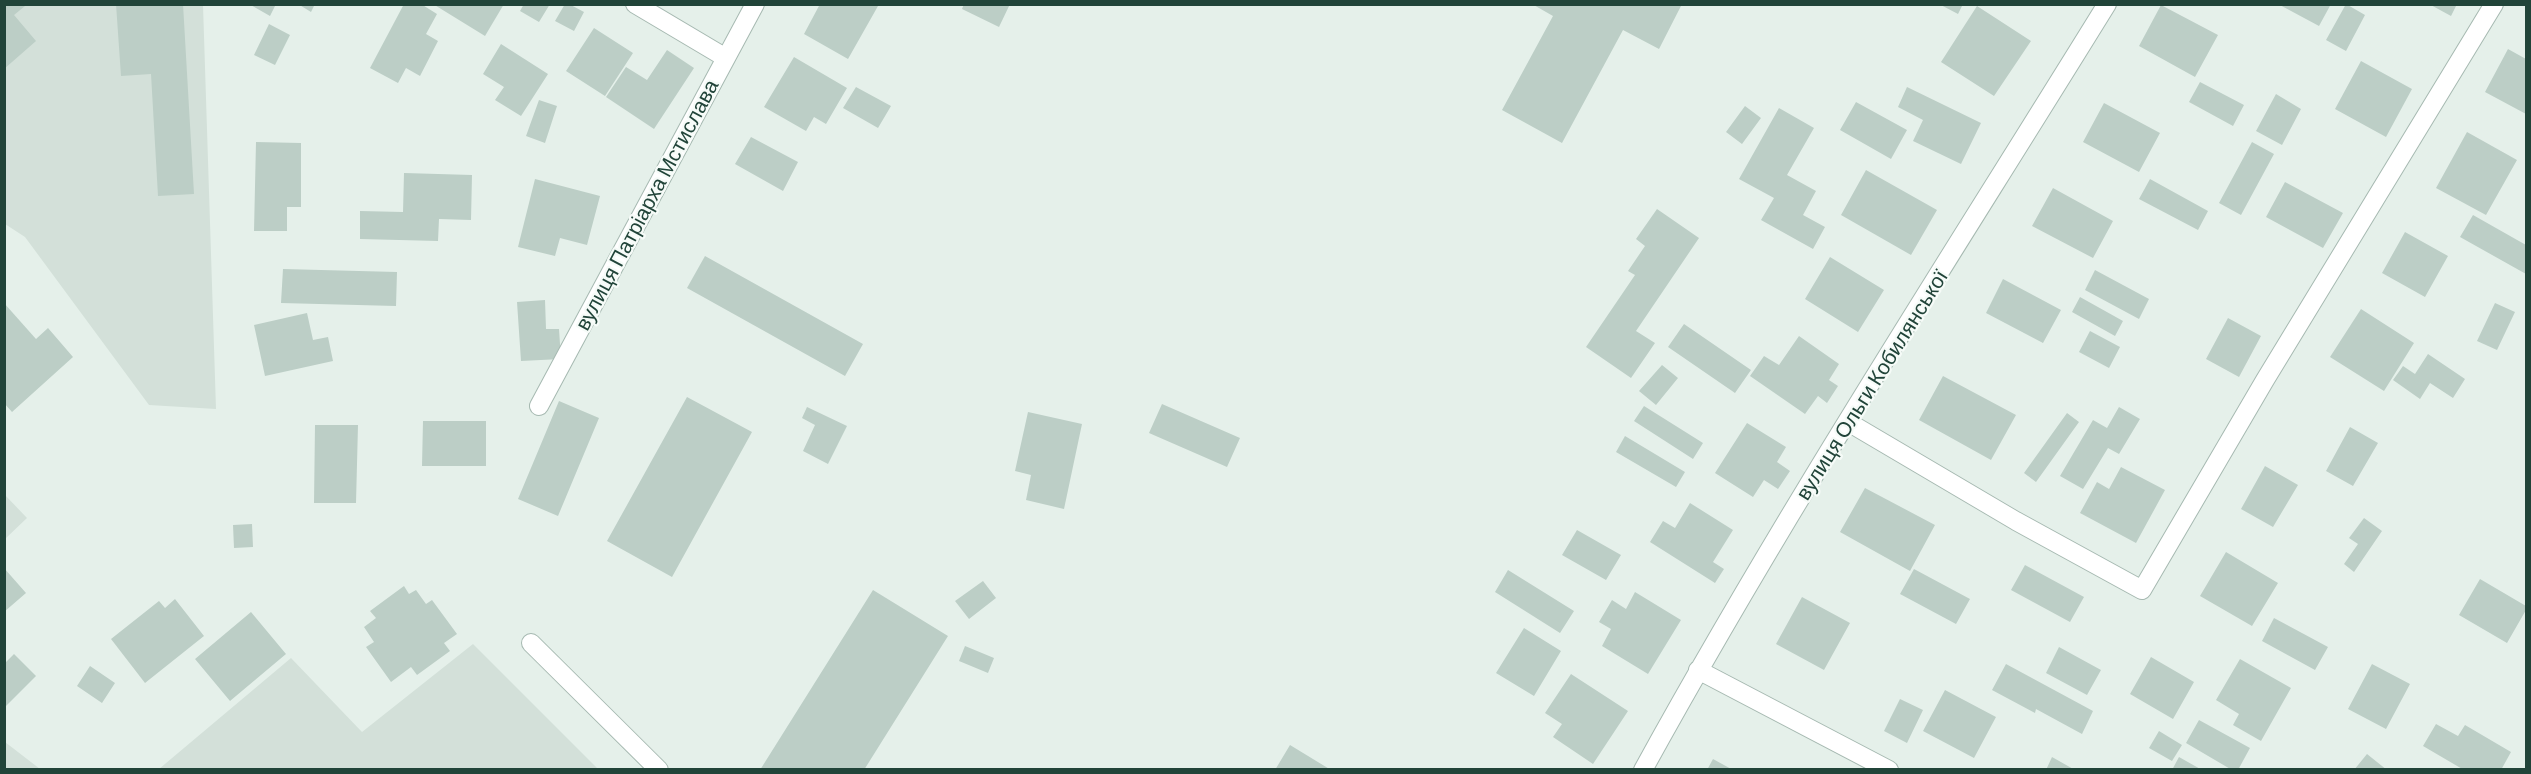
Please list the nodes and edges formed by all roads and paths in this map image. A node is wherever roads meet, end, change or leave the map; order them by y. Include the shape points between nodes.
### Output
1 (635, 4) edge
2 (755, 4) edge
3 (2107, 4) edge
4 (2494, 4) edge
5 (726, 58) junction
6 (539, 406) dead end
7 (1848, 422) junction
8 (531, 643) dead end
9 (1698, 670) junction
10 (659, 770) edge
11 (1644, 770) edge
12 (1888, 770) edge

1 - 5 street
2 - 5 street, вулиця Патріарха Мстислава
3 - 7 street, вулиця Ольги Кобилянської
4 - 7 street via 2142,590
5 - 6 street, вулиця Патріарха Мстислава
7 - 9 street, вулиця Ольги Кобилянської
8 - 10 street
9 - 11 street, вулиця Ольги Кобилянської
9 - 12 street

